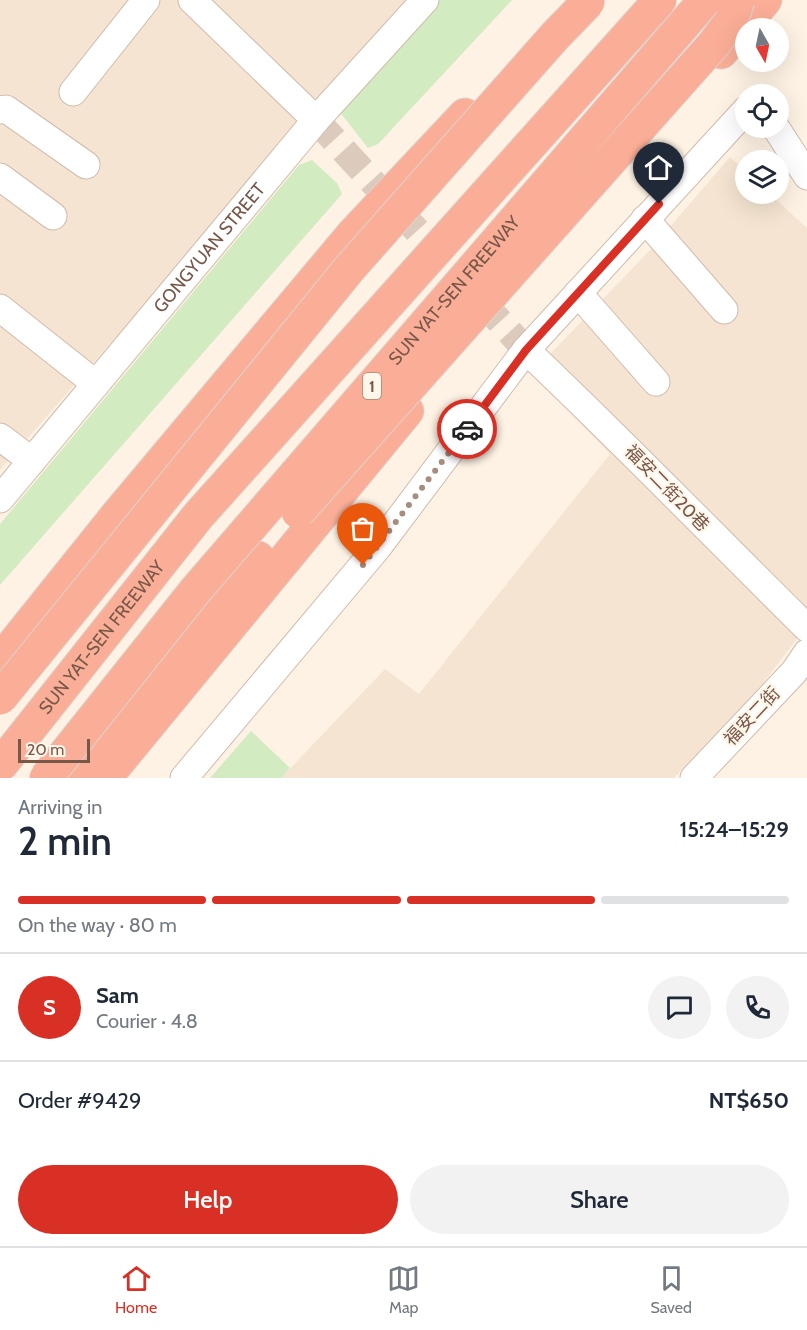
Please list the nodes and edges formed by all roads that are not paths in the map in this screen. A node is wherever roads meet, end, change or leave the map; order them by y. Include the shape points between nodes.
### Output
1 (146, 0) edge
2 (192, 0) edge
3 (425, 0) edge
4 (576, 0) edge
5 (590, 0) edge
6 (660, 0) edge
7 (705, 0) edge
8 (765, 0) edge
9 (738, 7) edge
10 (73, 92) dead end
11 (0, 110) edge
12 (316, 120) junction
13 (735, 122) edge
14 (782, 138) edge
15 (86, 165) dead end
16 (807, 176) edge
17 (0, 177) edge
18 (53, 216) dead end
19 (645, 219) junction
20 (578, 293) junction
21 (0, 308) edge
22 (724, 309) dead end
23 (526, 350) junction
24 (656, 382) dead end
25 (96, 384) junction
26 (0, 437) edge
27 (32, 461) junction
28 (0, 499) edge
29 (807, 628) edge
30 (807, 653) edge
31 (0, 662) edge
32 (0, 698) edge
33 (0, 766) edge
34 (46, 778) edge
35 (74, 778) edge
36 (105, 778) edge
37 (184, 778) edge
38 (694, 778) edge

1 - 10 street
2 - 12 street
3 - 12 street, GONGYUAN STREET
4 - 31 highway via 353,234 118,514
5 - 32 highway, bridge via 350,269
6 - 33 highway, SUN YAT-SEN FREEWAY, bridge via 198,516
7 - 34 highway, SUN YAT-SEN FREEWAY / 1, bridge via 195,591
8 - 36 highway via 503,295
9 - 35 highway, bridge via 706,53 290,520 131,704
11 - 15 street via 6,109
12 - 25 street, GONGYUAN STREET
13 - 19 street
14 - 16 street
17 - 18 street
19 - 20 street
19 - 22 street
20 - 23 street
20 - 24 street
21 - 25 street
23 - 29 street, 福安二街20巷
23 - 37 street via 378,547
25 - 27 street, GONGYUAN STREET
26 - 27 street
27 - 28 street, GONGYUAN STREET
30 - 38 street, 福安二街 via 794,672

